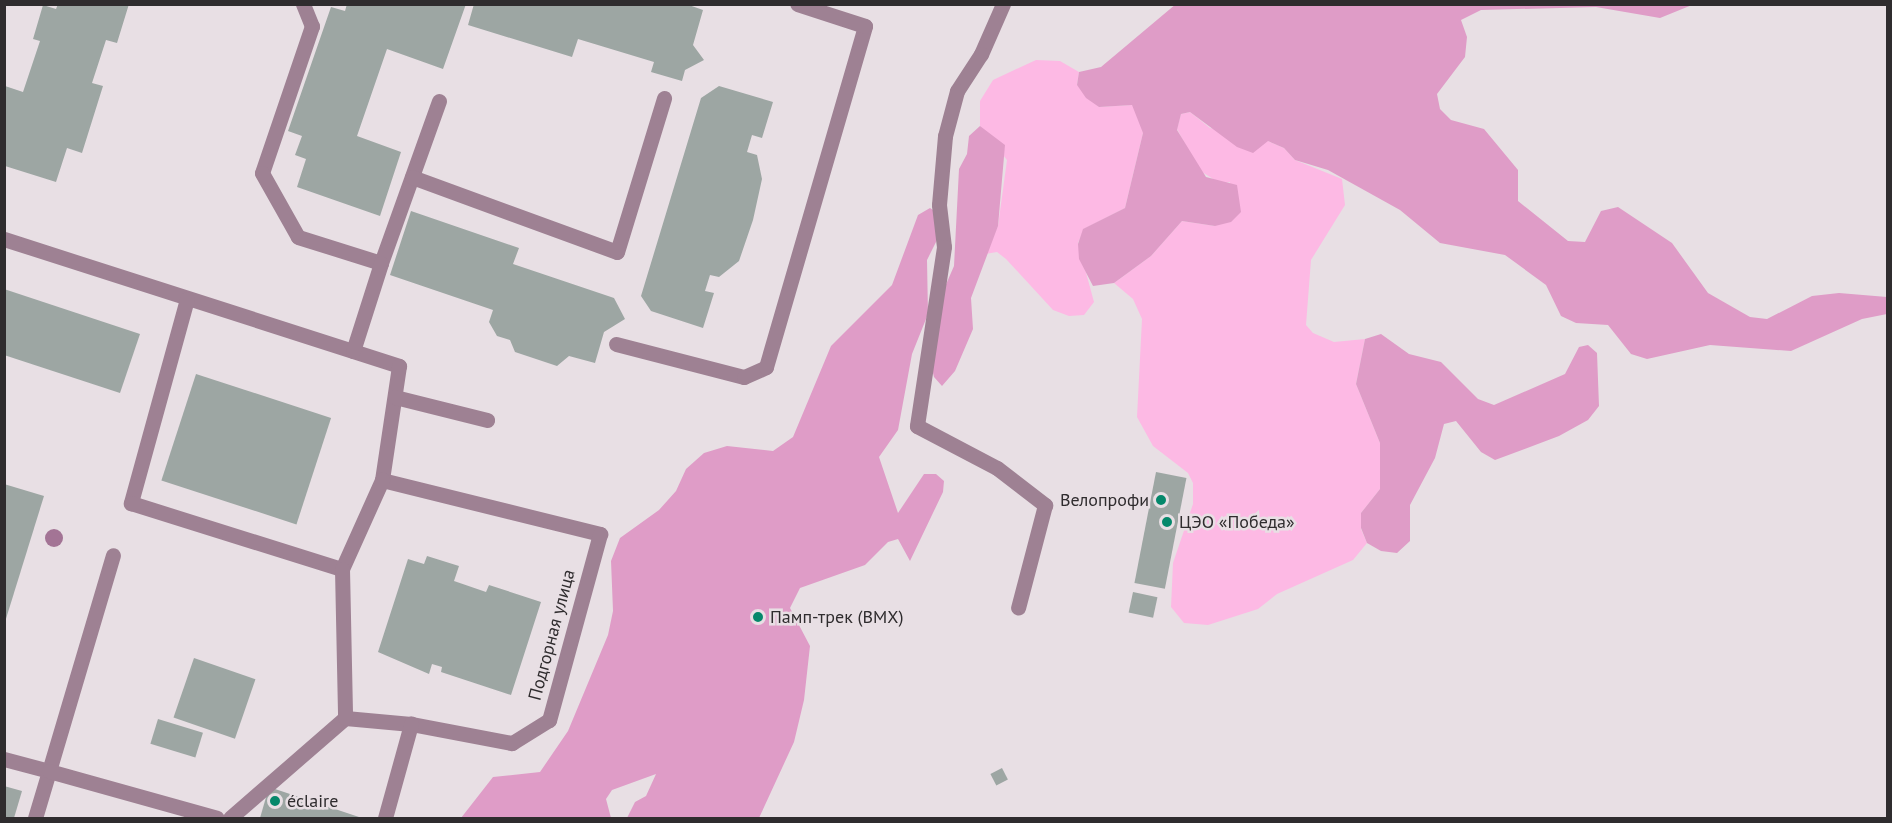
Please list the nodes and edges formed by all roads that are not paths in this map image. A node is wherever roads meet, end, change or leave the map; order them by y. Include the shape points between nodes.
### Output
1 (303, 4) edge
2 (797, 4) edge
3 (1003, 4) edge
4 (664, 98) dead end
5 (439, 101) dead end
6 (412, 177) junction
7 (4, 239) edge
8 (381, 263) junction
9 (187, 300) junction
10 (616, 344) dead end
11 (353, 351) junction
12 (395, 397) junction
13 (487, 420) dead end
14 (382, 480) junction
15 (113, 555) dead end
16 (342, 569) junction
17 (1018, 608) dead end
18 (345, 718) junction
19 (411, 724) junction
20 (4, 759) edge
21 (49, 771) junction
22 (35, 819) edge
23 (217, 819) edge
24 (230, 819) edge
25 (385, 819) edge

1 - 8 street via 312,26 262,173 298,237
2 - 10 street via 866,26 766,367 744,377
3 - 17 street via 981,54 957,91 945,136 939,205 944,247 917,426 997,468 1045,505
4 - 6 street via 617,252
5 - 6 street
6 - 8 street
7 - 9 street
8 - 11 street
9 - 11 street
9 - 16 street via 132,503
11 - 12 street via 399,366
12 - 13 street
12 - 14 street
14 - 16 street
14 - 19 street, Подгорная улица via 600,534 549,720 512,743
15 - 21 street
16 - 18 street
18 - 19 street, Подгорная улица
18 - 24 street
19 - 25 street
20 - 21 street
21 - 22 street
21 - 23 street

